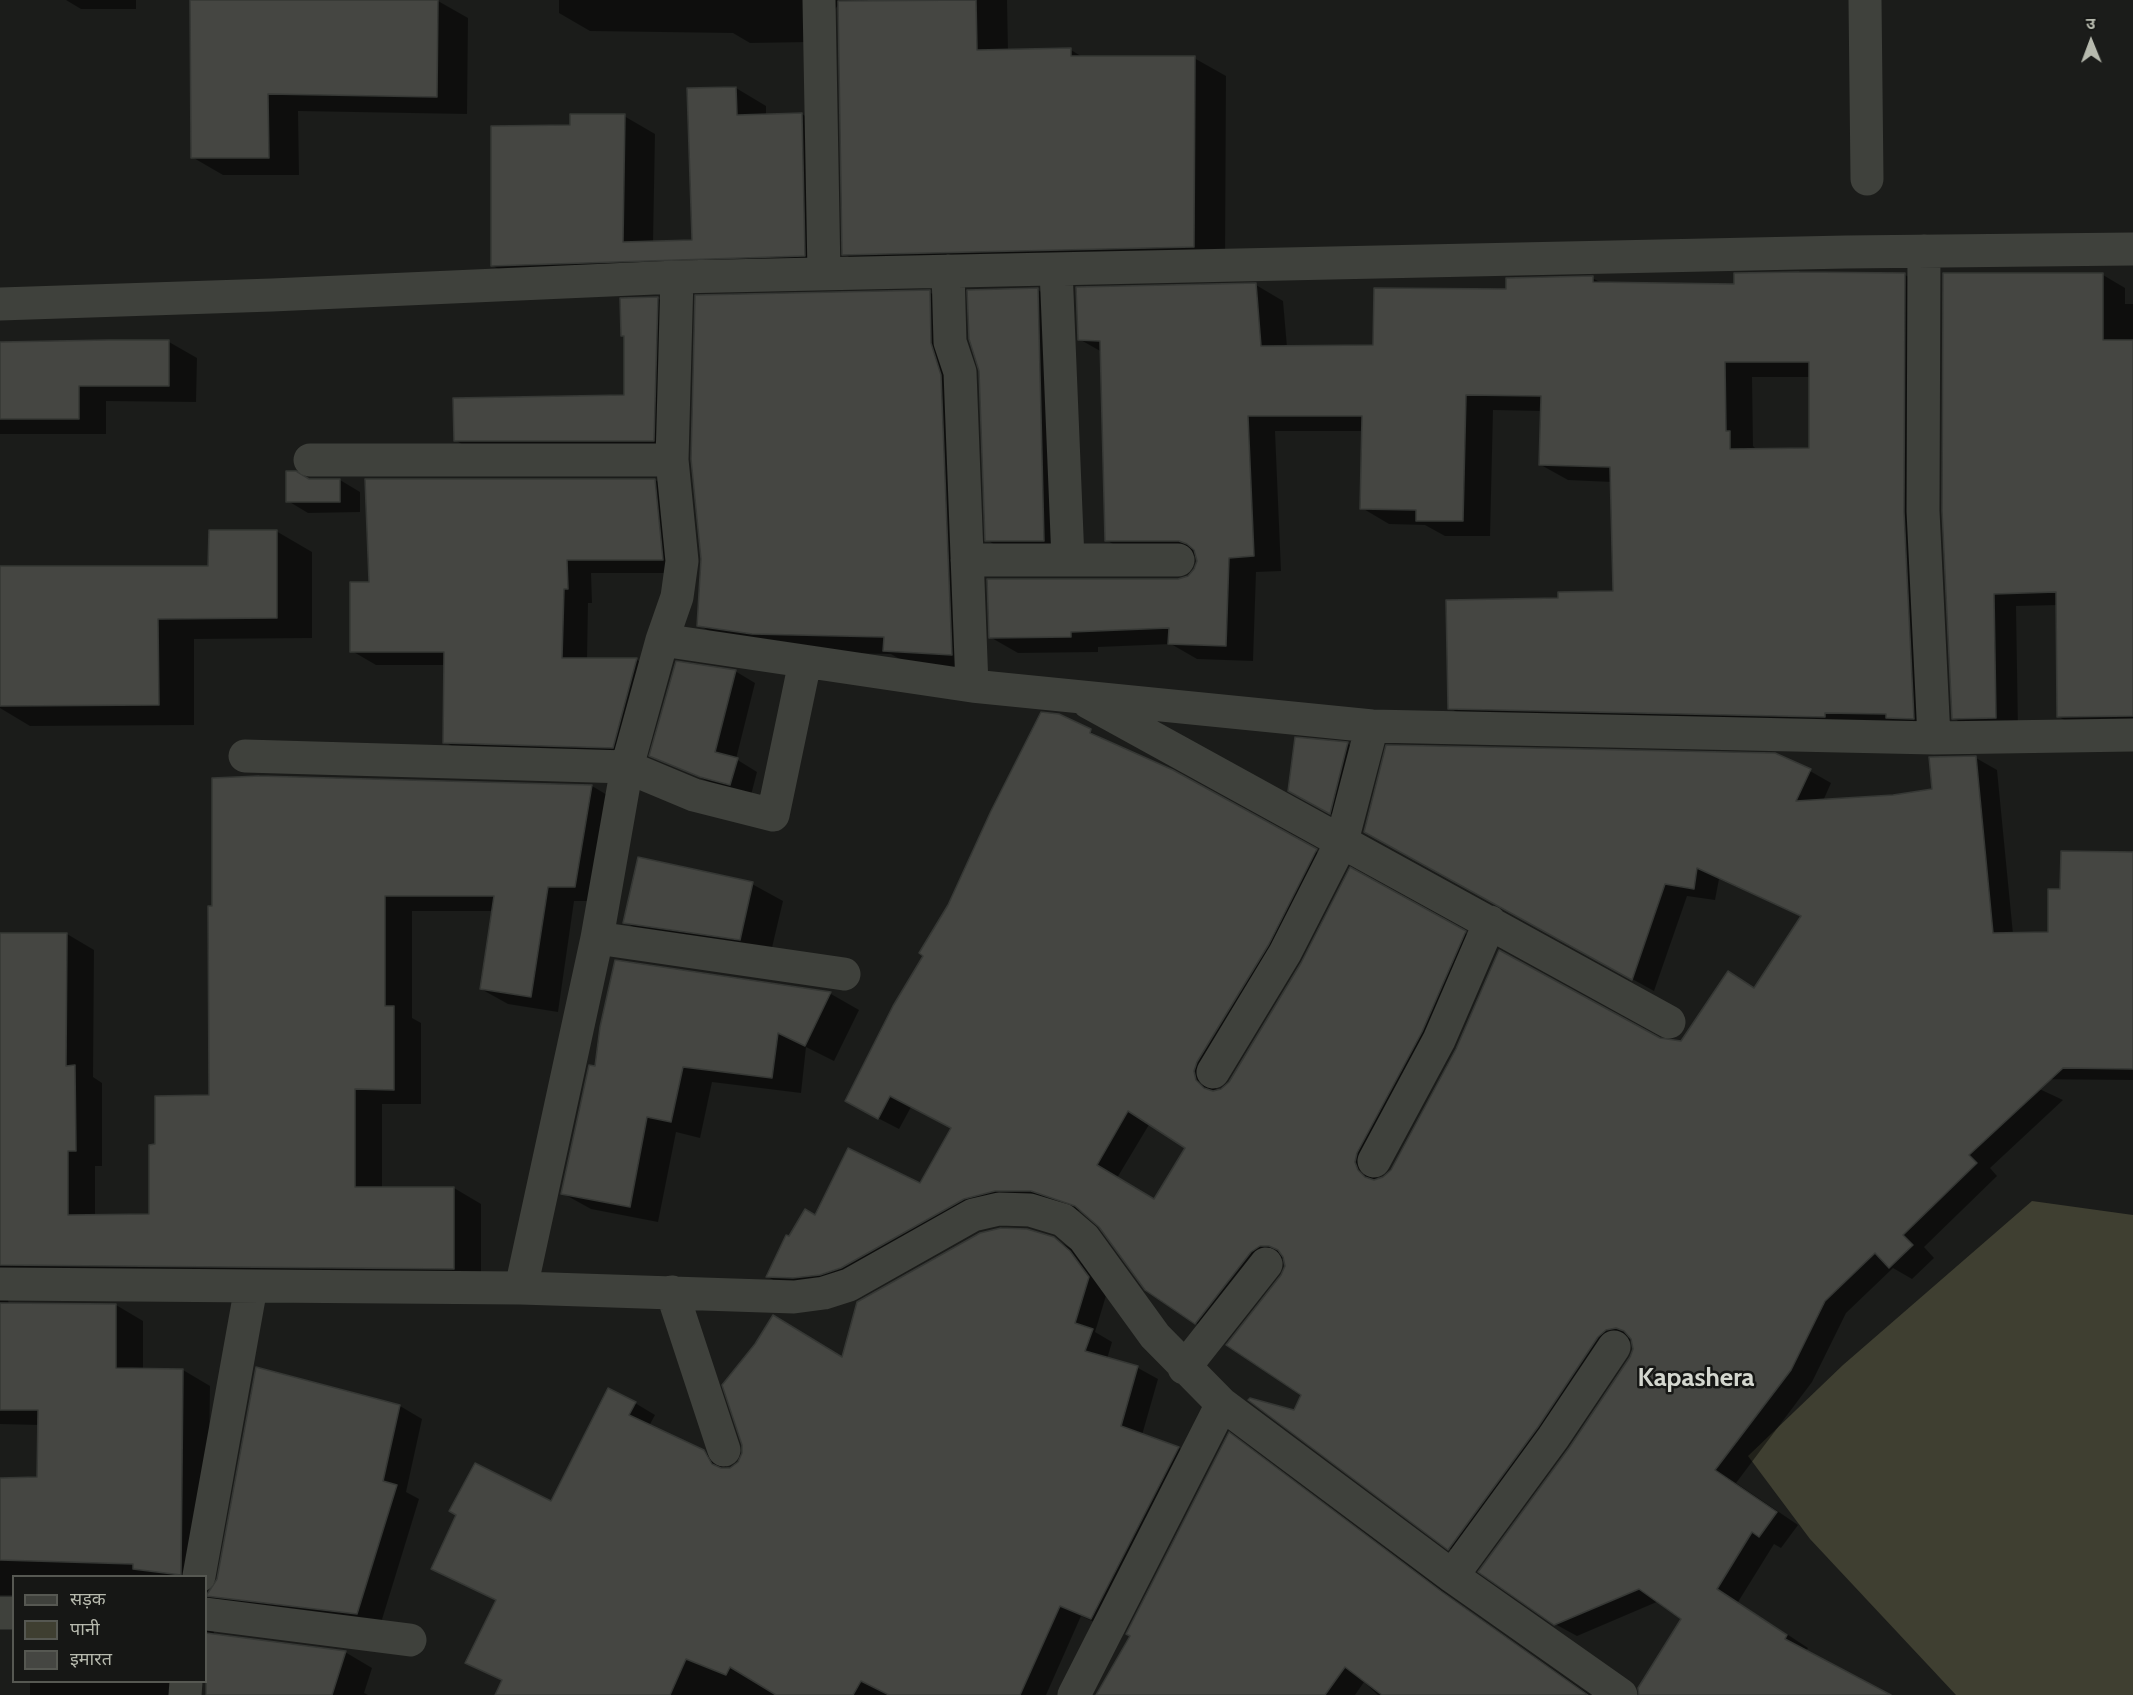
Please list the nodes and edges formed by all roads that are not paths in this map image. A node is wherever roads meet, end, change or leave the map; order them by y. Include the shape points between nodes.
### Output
1 (819, 0) edge
2 (1865, 0) edge
3 (1867, 179) dead end
4 (2133, 249) edge
5 (1923, 251) junction
6 (1056, 269) junction
7 (948, 271) junction
8 (824, 274) junction
9 (677, 277) junction
10 (0, 304) edge
11 (310, 460) dead end
12 (672, 460) junction
13 (967, 560) junction
14 (1068, 560) junction
15 (1179, 560) dead end
16 (662, 640) junction
17 (805, 662) junction
18 (972, 686) junction
19 (1074, 694) junction
20 (1372, 726) junction
21 (2133, 735) edge
22 (1934, 738) junction
23 (245, 756) dead end
24 (627, 767) junction
25 (1341, 841) junction
26 (1490, 922) junction
27 (597, 938) junction
28 (844, 974) dead end
29 (1669, 1022) dead end
30 (1213, 1072) dead end
31 (1374, 1161) dead end
32 (1266, 1264) dead end
33 (0, 1284) edge
34 (251, 1287) junction
35 (521, 1288) junction
36 (672, 1292) junction
37 (1614, 1347) dead end
38 (1184, 1368) junction
39 (1222, 1404) junction
40 (724, 1450) dead end
41 (199, 1575) edge
42 (1452, 1576) junction
43 (207, 1614) edge
44 (410, 1640) dead end
45 (1082, 1693) edge
46 (1621, 1695) edge

1 - 8 street
2 - 3 street
4 - 5 street
5 - 6 street
5 - 22 street via 1923,511
6 - 7 street
6 - 14 street
7 - 8 street
7 - 13 street via 950,342 960,372
8 - 9 street
9 - 10 street
9 - 12 street
11 - 12 street
12 - 16 street via 682,561 677,597
13 - 14 street
13 - 18 street
14 - 15 street
16 - 17 street
16 - 24 street
17 - 18 street
17 - 24 street via 773,815 694,795
18 - 19 street
19 - 20 street
19 - 25 street
20 - 22 street
20 - 25 street
21 - 22 street
23 - 24 street
24 - 27 street
25 - 26 street
25 - 30 street via 1291,943
26 - 29 street
26 - 31 street via 1439,1040
27 - 28 street
27 - 35 street
32 - 38 street
33 - 34 street
34 - 35 street
34 - 41 street
35 - 36 street
36 - 38 street via 794,1296 824,1293 849,1285 973,1215 999,1209 1030,1209 1063,1220 1084,1238 1155,1336
36 - 40 street
37 - 42 street
38 - 39 street
39 - 42 street
39 - 45 street
42 - 46 street
43 - 44 street

